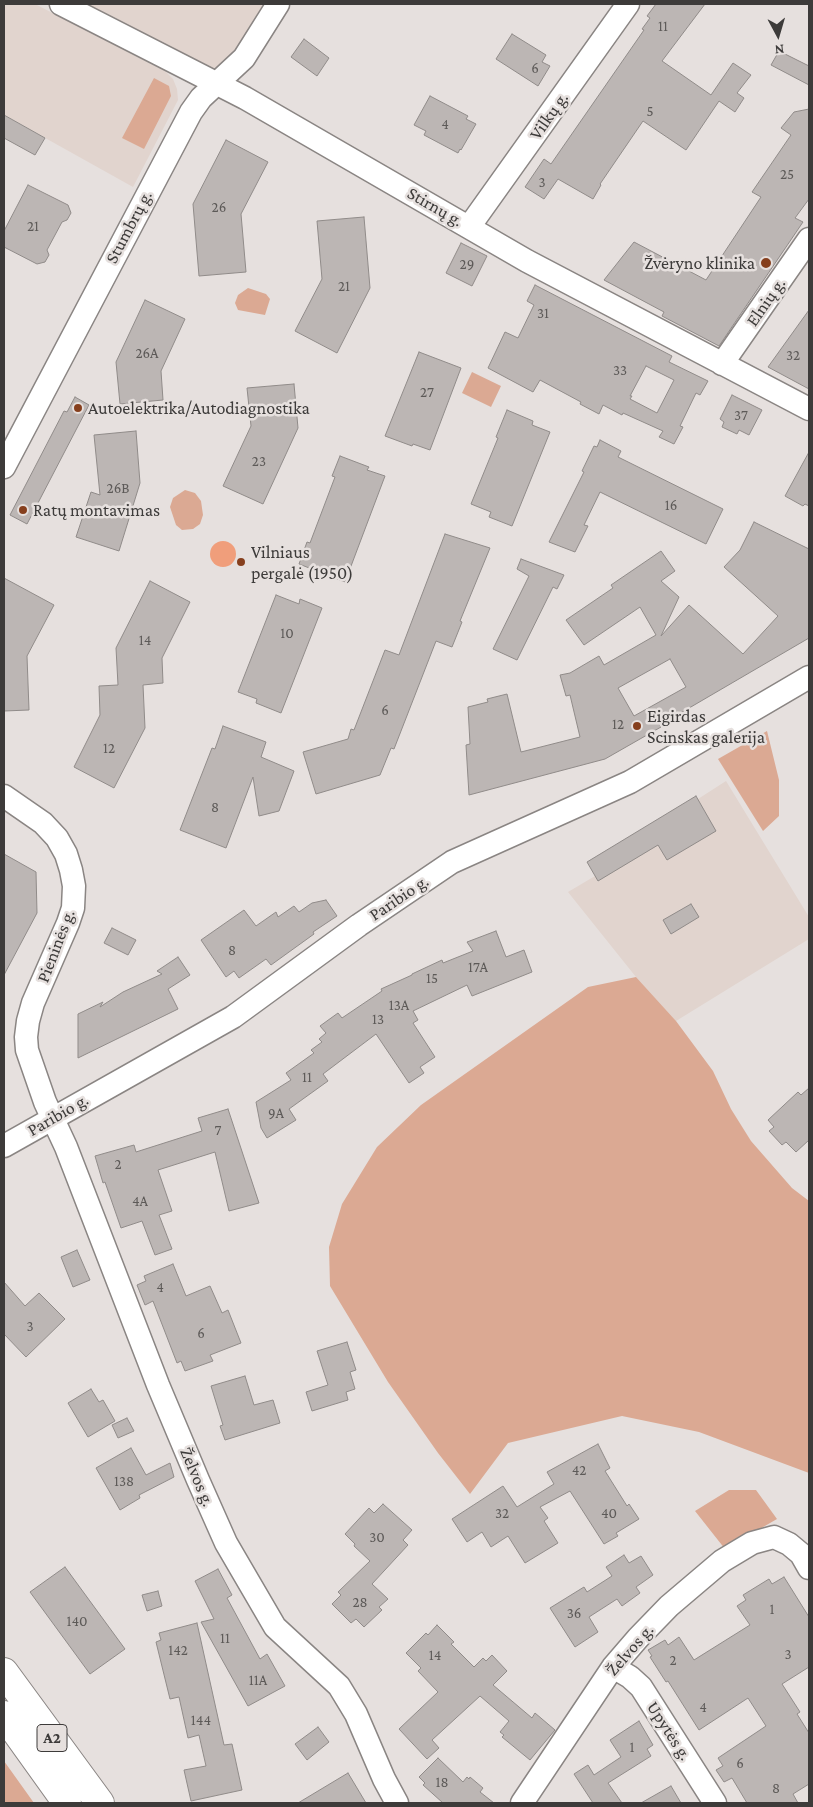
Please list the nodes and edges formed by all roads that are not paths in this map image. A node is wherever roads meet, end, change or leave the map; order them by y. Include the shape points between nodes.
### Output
1 (61, 4) edge
2 (278, 4) edge
3 (628, 4) edge
4 (216, 84) junction
5 (469, 227) junction
6 (809, 239) edge
7 (722, 364) junction
8 (809, 409) edge
9 (4, 467) edge
10 (809, 677) edge
11 (4, 796) edge
12 (52, 1118) junction
13 (4, 1146) edge
14 (809, 1568) edge
15 (613, 1667) junction
16 (4, 1672) edge
17 (4, 1716) edge
18 (68, 1803) edge
19 (100, 1803) edge
20 (397, 1803) edge
21 (522, 1803) edge
22 (715, 1803) edge

1 - 4 street, Stirnų g.
2 - 4 street, Stumbrų g. via 244,58
3 - 5 street, Vilkų g.
4 - 5 street, Stirnų g.
4 - 9 street, Stumbrų g. via 191,112
5 - 7 street, Stirnų g.
6 - 7 street, Elnių g.
7 - 8 street, Stirnų g.
10 - 12 street, Paribio g. via 630,782 452,862 233,1017
11 - 12 street, Pieninės g. via 43,823 57,838 66,854 74,886 73,908 33,1003 26,1037 30,1063
12 - 13 street, Paribio g.
12 - 20 street, Želvos g. via 162,1394 226,1543 275,1627 339,1686 356,1714
14 - 15 street, Želvos g. via 801,1554 774,1537 752,1543 722,1561 670,1606
15 - 21 street, Želvos g.
15 - 22 street, Upytės g. via 641,1687
16 - 19 highway, A2
17 - 18 highway, A2

